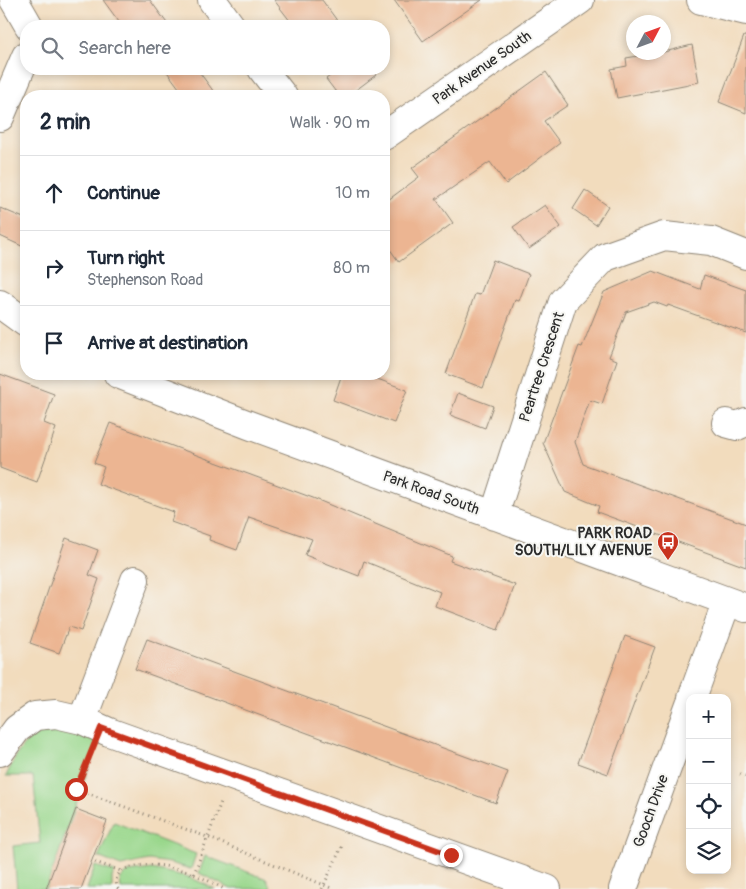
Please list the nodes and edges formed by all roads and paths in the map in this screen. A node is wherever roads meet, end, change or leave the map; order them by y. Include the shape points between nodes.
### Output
1 (14, 0) edge
2 (212, 0) edge
3 (580, 0) edge
4 (701, 0) edge
5 (746, 11) edge
6 (25, 20) edge
7 (227, 20) edge
8 (20, 70) edge
9 (267, 75) edge
10 (278, 90) edge
11 (0, 118) edge
12 (390, 132) edge
13 (746, 255) edge
14 (0, 304) edge
15 (20, 319) edge
16 (133, 380) edge
17 (494, 516) junction
18 (135, 580) dead end
19 (737, 605) edge
20 (694, 694) edge
21 (686, 716) edge
22 (92, 724) junction
23 (0, 752) edge
24 (740, 774) dead end
25 (746, 776) edge
26 (225, 793) dead end
27 (207, 837) junction
28 (346, 838) dead end
29 (95, 862) dead end
30 (121, 871) junction
31 (194, 874) junction
32 (323, 887) edge
33 (118, 889) edge
34 (224, 889) edge
35 (333, 889) edge
36 (547, 889) edge
37 (623, 889) edge

1 - 6 street
2 - 7 street
3 - 12 street, Park Avenue South
4 - 5 street
8 - 11 street
9 - 10 street
13 - 17 street, Peartree Crescent via 711,241 664,236 605,257 563,301
14 - 15 street
16 - 17 street, Park Road South
17 - 19 street, Park Road South
18 - 22 street
19 - 20 street
21 - 37 street, Gooch Drive
22 - 23 street via 56,714 34,716 17,728
22 - 27 path via 76,789
22 - 36 street
24 - 25 path
26 - 27 path
27 - 31 path
27 - 32 path
28 - 32 path
29 - 30 path
30 - 31 path via 140,866 161,866
30 - 33 path via 115,879
31 - 34 path
32 - 35 path

